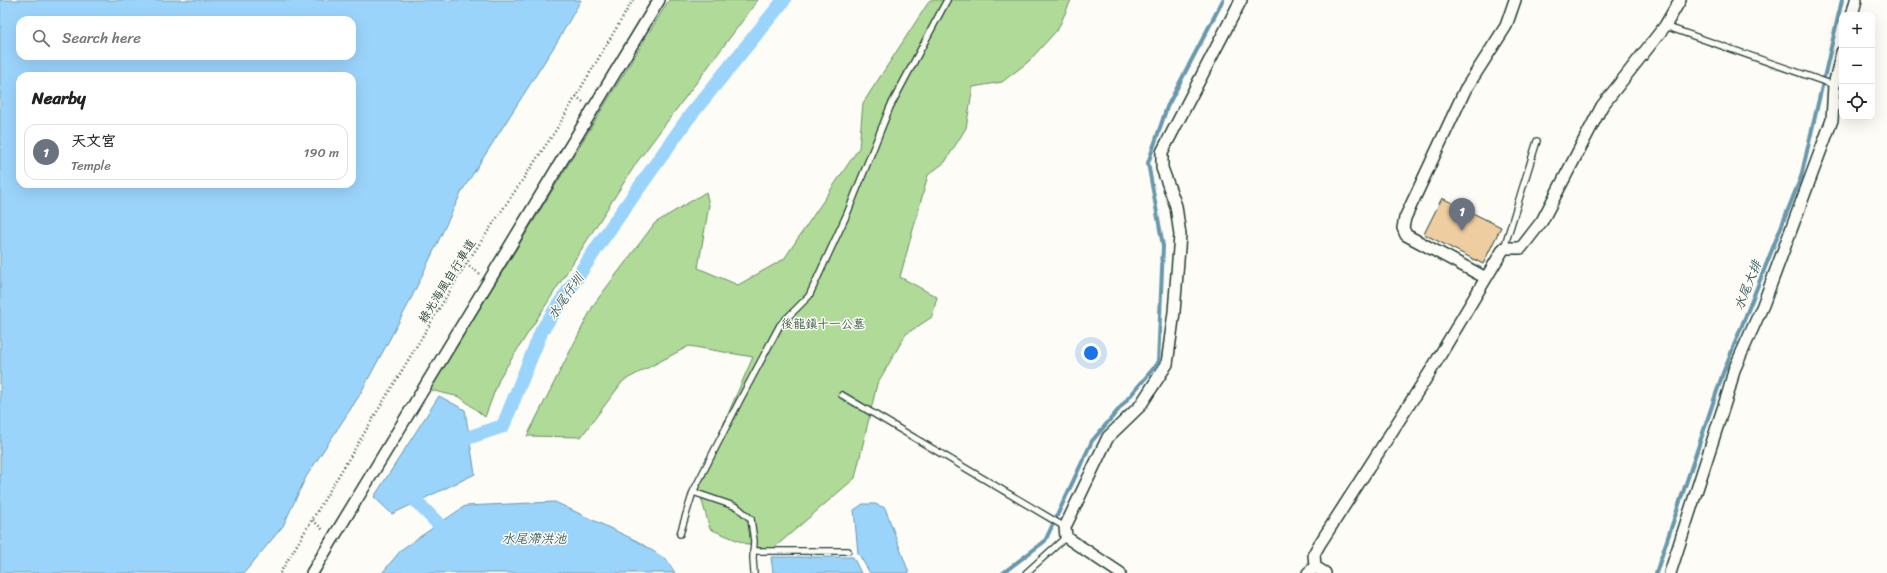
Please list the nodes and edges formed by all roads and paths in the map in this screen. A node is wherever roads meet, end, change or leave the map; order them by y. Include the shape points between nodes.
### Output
1 (633, 0) edge
2 (659, 0) edge
3 (947, 0) edge
4 (1240, 0) edge
5 (1515, 0) edge
6 (1680, 0) edge
7 (1856, 0) edge
8 (1853, 12) edge
9 (1665, 26) junction
10 (1839, 61) edge
11 (1831, 84) junction
12 (1537, 141) dead end
13 (1504, 248) junction
14 (466, 264) junction
15 (1486, 278) junction
16 (489, 280) junction
17 (842, 395) dead end
18 (693, 492) junction
19 (1064, 529) junction
20 (680, 534) dead end
21 (753, 551) junction
22 (848, 551) dead end
23 (1312, 570) edge
24 (280, 573) edge
25 (312, 573) edge
26 (754, 573) edge
27 (1026, 573) edge
28 (1120, 573) edge
29 (1325, 573) edge
30 (1670, 573) edge

1 - 14 path, 綠光海風自行車道 via 556,130
2 - 16 street
3 - 18 lane via 890,108 847,214 808,296 780,325
4 - 19 street via 1162,152 1162,168 1176,206 1180,235 1174,312 1166,364 1140,406 1108,437
5 - 15 street via 1506,26 1465,90 1405,218 1403,228 1406,235
6 - 9 street
7 - 8 street
9 - 11 lane
9 - 13 street via 1602,106 1542,221 1521,248
10 - 11 street
11 - 30 street via 1832,120 1763,305 1734,370
12 - 13 lane
13 - 15 street
14 - 16 path
14 - 24 path, 綠光海風自行車道
15 - 23 street via 1430,372 1319,545 1314,554
16 - 25 street
17 - 19 lane via 1049,517
18 - 20 lane
18 - 21 lane via 737,507 752,519
19 - 27 lane
19 - 28 street
21 - 22 lane
21 - 26 lane
23 - 29 street

